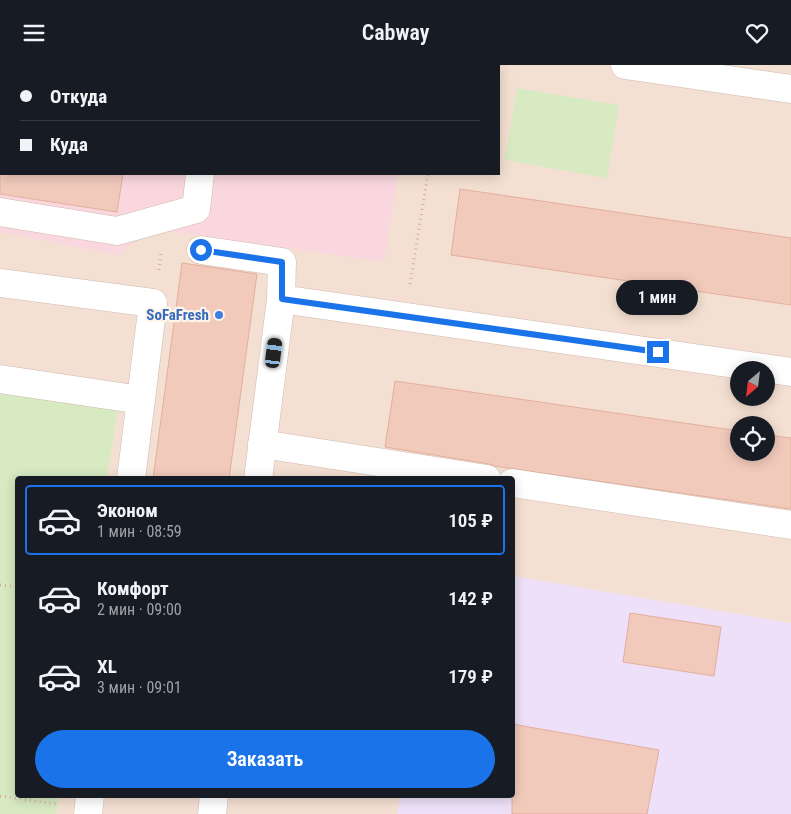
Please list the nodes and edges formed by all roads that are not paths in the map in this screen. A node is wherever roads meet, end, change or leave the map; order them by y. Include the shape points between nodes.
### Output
1 (625, 65) edge
2 (791, 89) edge
3 (200, 175) edge
4 (0, 212) edge
5 (201, 250) road end
6 (0, 283) edge
7 (282, 299) junction
8 (791, 371) edge
9 (0, 379) edge
10 (141, 400) junction
11 (262, 444) junction
12 (131, 476) edge
13 (258, 476) edge
14 (468, 476) edge
15 (515, 483) edge
16 (791, 525) edge
17 (214, 798) edge
18 (212, 814) edge

1 - 2 lane
3 - 4 lane via 196,209 117,231
5 - 7 lane via 282,262
6 - 10 lane via 153,303
7 - 8 lane
7 - 11 lane
9 - 10 lane
10 - 12 lane
11 - 13 lane
11 - 14 lane
15 - 16 lane
17 - 18 lane

